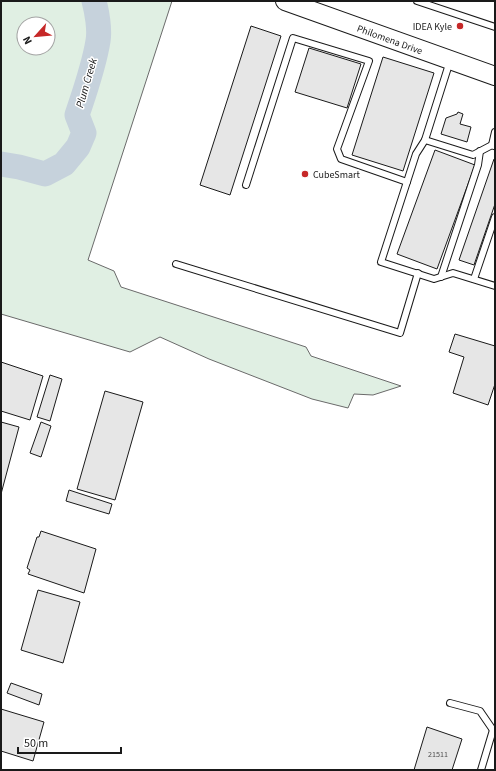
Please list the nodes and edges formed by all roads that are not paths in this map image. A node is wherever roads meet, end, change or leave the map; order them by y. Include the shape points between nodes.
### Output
1 (284, 1) edge
2 (417, 1) edge
3 (495, 27) edge
4 (450, 60) junction
5 (495, 76) edge
6 (495, 132) edge
7 (425, 140) junction
8 (493, 146) edge
9 (480, 151) junction
10 (407, 182) junction
11 (246, 185) dead end
12 (495, 217) edge
13 (176, 264) dead end
14 (418, 274) junction
15 (441, 277) junction
16 (474, 279) junction
17 (495, 286) edge
18 (450, 703) dead end
19 (494, 730) edge
20 (482, 770) edge

1 - 4 street, Philomena Drive
2 - 3 lane
4 - 5 street, Philomena Drive
4 - 7 lane
6 - 8 lane
7 - 9 lane via 473,155
7 - 10 lane via 416,154
8 - 9 lane
9 - 15 lane via 478,165
10 - 11 lane via 341,159 337,149 369,61 293,38
10 - 14 lane via 381,262
12 - 16 lane
13 - 14 lane via 400,333
14 - 15 lane via 434,279
15 - 16 lane via 454,273
16 - 17 lane
18 - 19 lane via 480,711
19 - 20 lane

